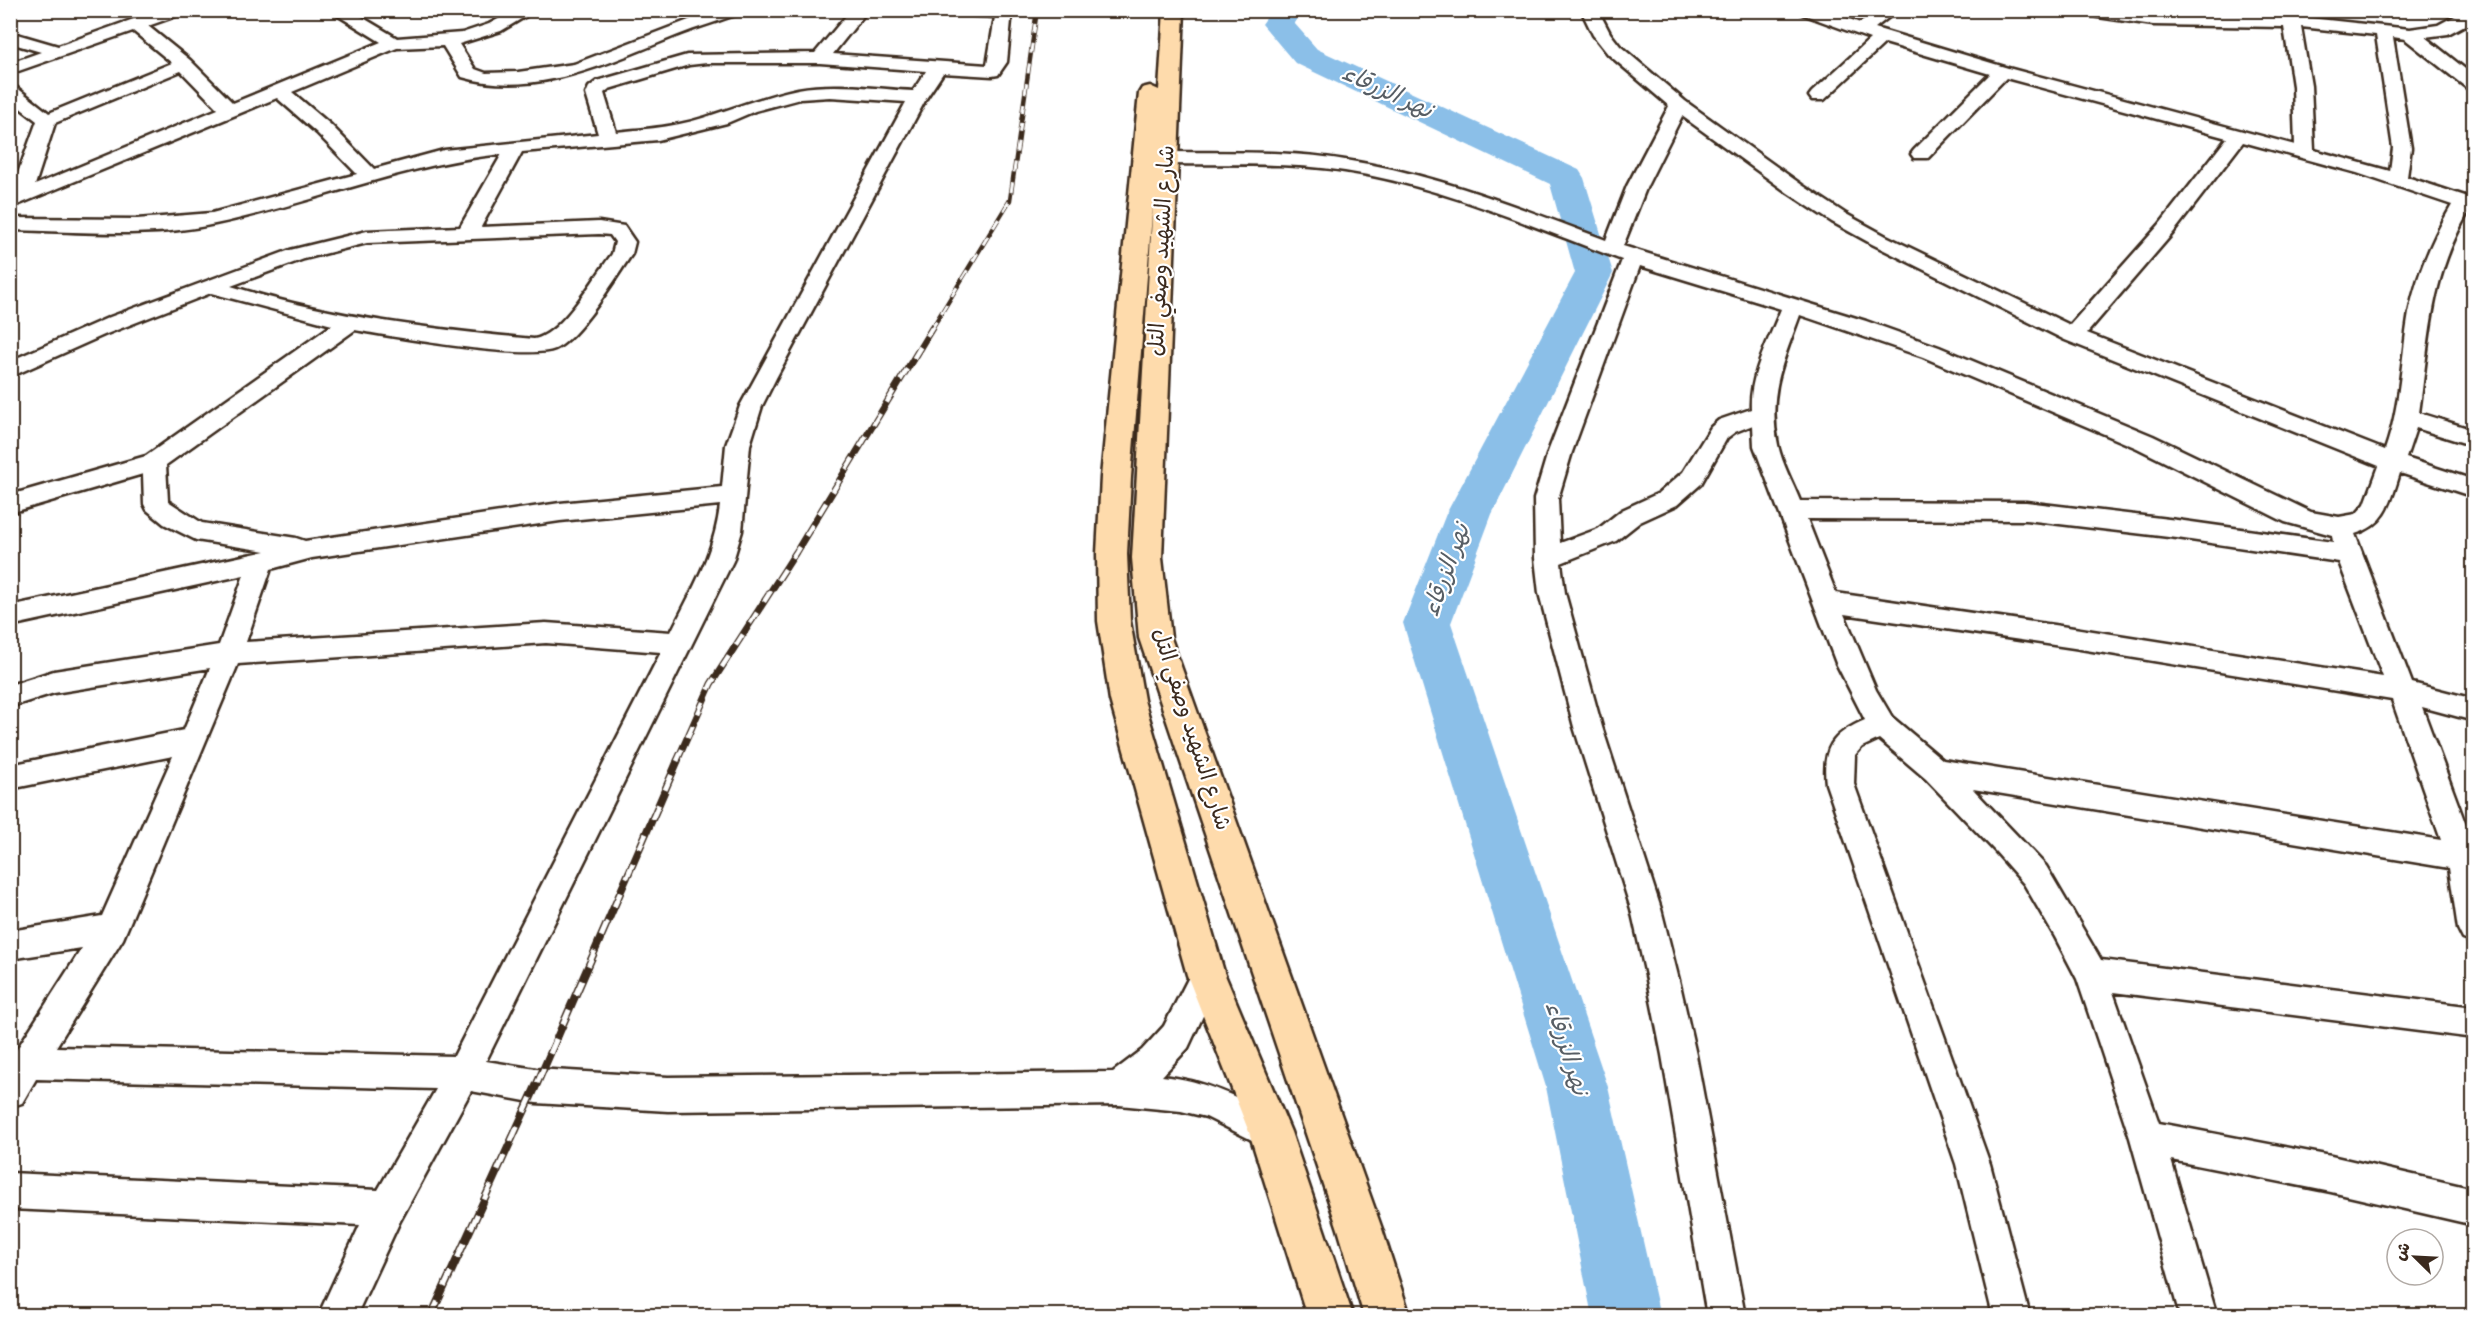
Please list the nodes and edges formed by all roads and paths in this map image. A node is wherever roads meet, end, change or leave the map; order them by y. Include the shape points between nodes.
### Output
1 (176, 10) edge
2 (337, 10) edge
3 (528, 10) edge
4 (734, 10) edge
5 (860, 10) edge
6 (964, 10) edge
7 (1157, 10) edge
8 (1174, 10) edge
9 (1589, 10) edge
10 (1808, 10) edge
11 (1890, 10) edge
12 (2084, 10) edge
13 (1004, 11) edge
14 (2474, 13) edge
15 (2450, 17) edge
16 (2291, 21) junction
17 (136, 25) junction
18 (1861, 30) junction
19 (2384, 33) junction
20 (2410, 34) junction
21 (10, 37) edge
22 (1882, 37) junction
23 (449, 42) junction
24 (394, 43) junction
25 (58, 52) junction
26 (820, 58) junction
27 (184, 64) junction
28 (937, 68) junction
29 (10, 69) edge
30 (2002, 72) junction
31 (2474, 85) edge
32 (10, 91) edge
33 (280, 91) junction
34 (1818, 96) dead end
35 (918, 97) junction
36 (1679, 105) junction
37 (231, 112) junction
38 (47, 120) junction
39 (2238, 136) junction
40 (609, 140) junction
41 (516, 147) junction
42 (2304, 153) junction
43 (1921, 154) dead end
44 (1168, 158) junction
45 (369, 175) junction
46 (2397, 180) junction
47 (16, 199) edge
48 (2469, 204) edge
49 (10, 224) edge
50 (468, 231) junction
51 (1623, 253) junction
52 (210, 286) junction
53 (1792, 306) junction
54 (351, 322) junction
55 (2073, 335) junction
56 (10, 370) edge
57 (1761, 414) junction
58 (2407, 417) junction
59 (2474, 438) edge
60 (154, 462) junction
61 (2392, 462) junction
62 (2474, 489) edge
63 (732, 495) junction
64 (10, 504) edge
65 (1793, 510) junction
66 (2342, 526) junction
67 (312, 549) junction
68 (2349, 554) junction
69 (1548, 558) junction
70 (261, 562) junction
71 (1827, 602) junction
72 (10, 616) edge
73 (680, 644) junction
74 (229, 654) junction
75 (2402, 691) junction
76 (10, 696) edge
77 (2474, 710) edge
78 (1882, 725) junction
79 (194, 740) junction
80 (1198, 764) junction
81 (1936, 771) junction
82 (1148, 776) junction
83 (10, 777) edge
84 (2462, 857) junction
85 (111, 929) junction
86 (2474, 929) edge
87 (10, 945) edge
88 (2091, 974) junction
89 (1206, 975) junction
90 (2474, 1023) edge
91 (28, 1063) junction
92 (463, 1073) junction
93 (1119, 1088) junction
94 (10, 1091) edge
95 (1270, 1132) junction
96 (2147, 1138) junction
97 (10, 1191) edge
98 (2474, 1207) edge
99 (387, 1208) junction
100 (336, 1316) edge
101 (1330, 1316) edge
102 (1387, 1316) edge
103 (1726, 1316) edge
104 (2012, 1316) edge
105 (2199, 1316) edge

1 - 17 street
2 - 24 street
3 - 23 street via 477,36
4 - 23 street via 596,63 538,76 472,76
5 - 26 street
6 - 13 street
7 - 82 main road, شارع الشهيد وصفي التل via 1112,554 1114,621 1127,700
8 - 44 main road, شارع الشهيد وصفي التل
9 - 36 street via 1614,50
10 - 18 street
11 - 18 street
12 - 16 street via 2153,20
13 - 28 street via 994,69 986,72
14 - 15 street
15 - 20 street via 2430,33
16 - 19 street
16 - 42 street via 2306,113
17 - 25 street
17 - 27 street
18 - 22 street
19 - 20 street
19 - 46 street via 2402,148
20 - 31 street
21 - 25 street
22 - 30 street
22 - 34 street
23 - 24 street
24 - 33 street
25 - 29 street
26 - 28 street
26 - 40 street via 687,60 603,86 595,94
27 - 37 street
27 - 38 street
28 - 35 street
30 - 39 street
30 - 43 street
32 - 38 street
33 - 37 street
33 - 45 street
35 - 40 street via 800,94 684,128
35 - 63 street via 765,378 738,445
36 - 51 street via 1637,186
36 - 55 street via 1839,218
37 - 47 street
38 - 47 street
39 - 42 street
39 - 55 street via 2166,229
40 - 41 street
41 - 45 street via 444,156
41 - 50 street
42 - 46 street
44 - 51 street via 1284,160 1397,175 1450,189
44 - 80 main road, شارع الشهيد وصفي التل via 1148,558 1155,638
45 - 49 street via 213,219 181,224
46 - 48 street
48 - 58 street via 2442,239 2431,270 2416,334
50 - 52 street via 332,243
50 - 54 street via 599,228 617,230 625,242 622,255 565,332 548,344 437,337
51 - 53 street
51 - 69 street via 1546,499
52 - 54 street via 246,299
52 - 56 street via 90,332
53 - 57 street via 1766,378
53 - 66 street via 1894,338 1984,373 2145,441 2294,516
54 - 60 street
55 - 61 street
57 - 65 street via 1766,446
57 - 69 street via 1727,426 1719,433 1692,478 1668,499 1631,516 1607,535
58 - 59 street
58 - 61 street
60 - 64 street
60 - 67 street via 156,504 196,531
61 - 62 street
61 - 66 street via 2377,507 2364,520
63 - 67 street via 560,512
63 - 73 street via 730,531 720,561
65 - 68 street via 2026,511
65 - 71 street
66 - 68 street
67 - 70 street
68 - 75 street
69 - 103 street via 1552,593 1588,727 1646,909 1663,980
70 - 72 street
70 - 74 street
71 - 75 street
71 - 78 street via 1850,663
73 - 74 street via 546,633
73 - 92 street
74 - 76 street via 54,682
74 - 79 street
75 - 77 street
75 - 84 street
78 - 81 street
78 - 104 street via 1856,736 1841,748 1837,765 1840,784 1973,1164
79 - 83 street
79 - 85 street
80 - 82 main road
80 - 102 main road, شارع الشهيد وصفي التل
81 - 84 street
81 - 88 street via 2035,875
82 - 89 main road, شارع الشهيد وصفي التل
84 - 86 street
85 - 87 street
85 - 91 street
88 - 90 street
88 - 96 street
89 - 93 street via 1176,1037 1154,1061
89 - 95 main road, شارع الشهيد وصفي التل
91 - 92 street
91 - 94 street
92 - 93 street via 536,1086 668,1094
92 - 99 street
93 - 95 street via 1181,1094 1210,1102
95 - 101 main road, شارع الشهيد وصفي التل
96 - 98 street
96 - 105 street
97 - 99 street
99 - 100 street

